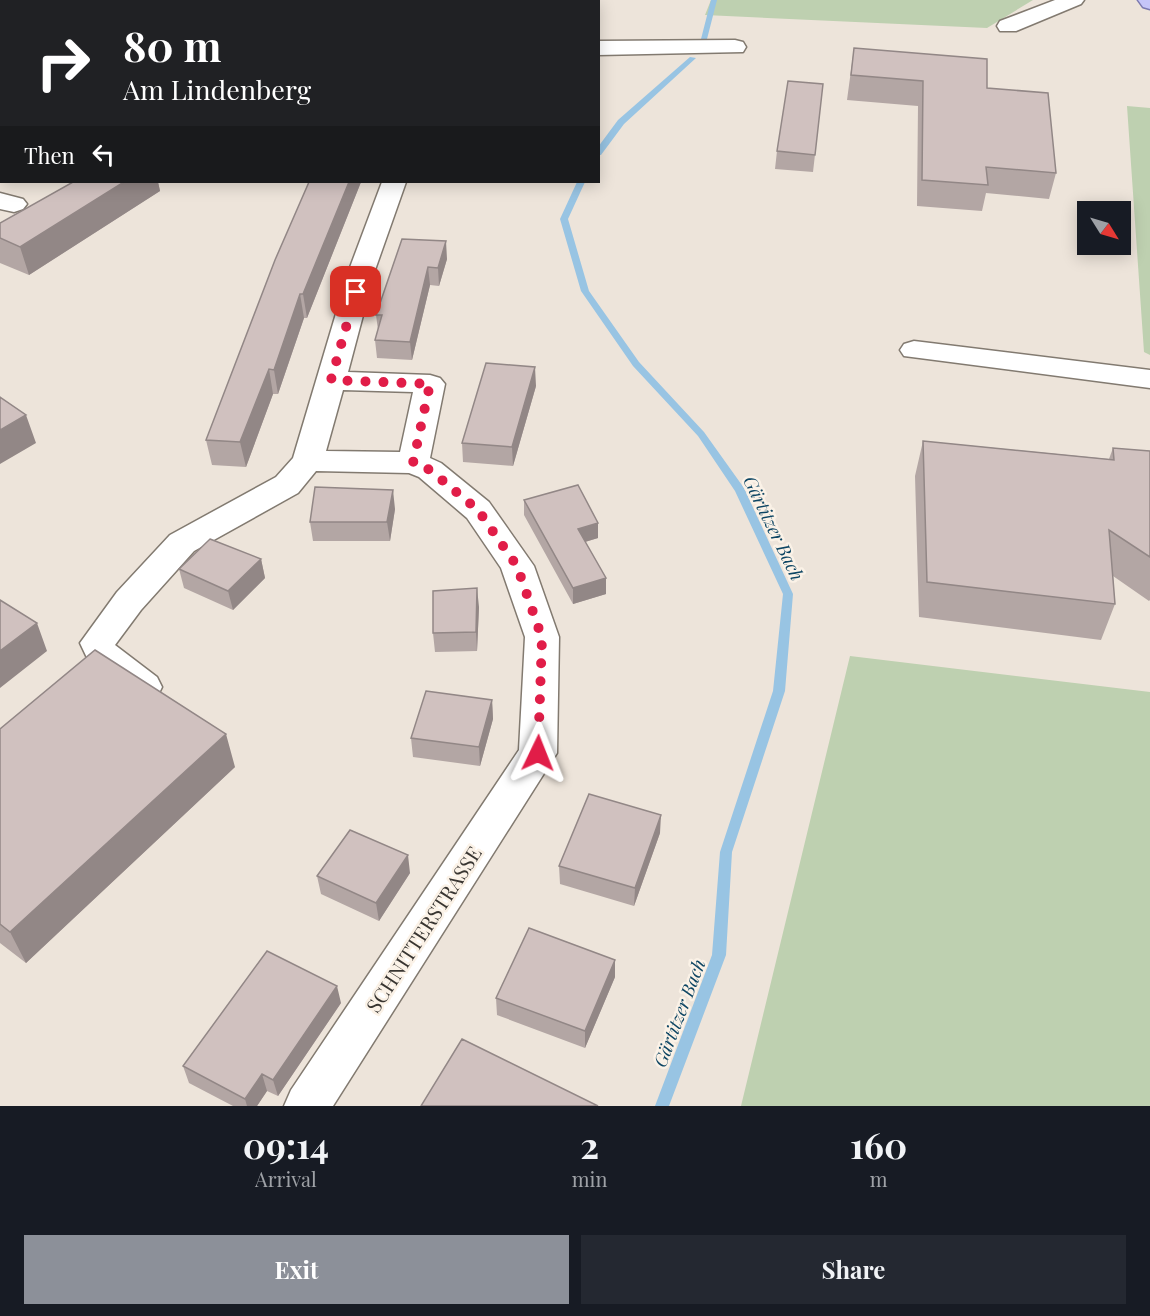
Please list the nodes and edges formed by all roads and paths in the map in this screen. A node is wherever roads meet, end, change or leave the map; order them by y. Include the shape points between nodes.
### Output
1 (1074, 0) edge
2 (1008, 26) dead end
3 (735, 47) dead end
4 (600, 48) edge
5 (394, 183) edge
6 (914, 350) dead end
7 (1150, 379) edge
8 (331, 380) junction
9 (308, 461) junction
10 (413, 463) junction
11 (146, 688) edge
12 (307, 1106) edge

1 - 2 street
3 - 4 street
5 - 8 street via 362,270
6 - 7 street
8 - 9 street
8 - 10 street via 430,384
9 - 10 street
9 - 11 street via 287,485 182,543 97,643 101,653
10 - 12 street, SCHNITTERSTRASSE via 430,470 478,510 517,566 542,638 538,753

